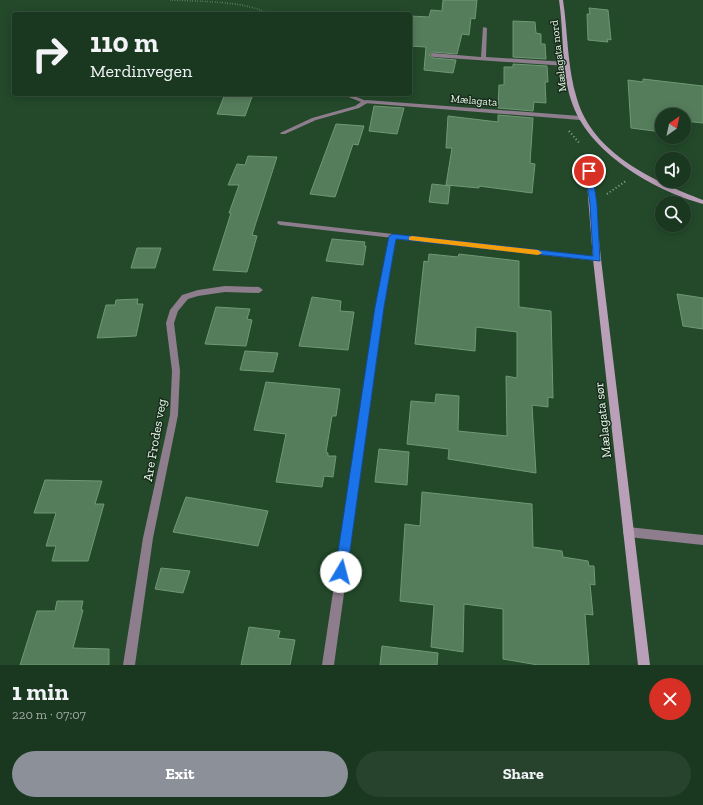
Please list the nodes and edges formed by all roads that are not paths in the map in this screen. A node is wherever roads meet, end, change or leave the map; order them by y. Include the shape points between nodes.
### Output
1 (562, 0) edge
2 (485, 28) dead end
3 (432, 55) dead end
4 (483, 59) junction
5 (567, 64) junction
6 (350, 96) edge
7 (366, 102) junction
8 (580, 118) junction
9 (283, 133) dead end
10 (589, 171) dead end
11 (703, 202) edge
12 (280, 223) dead end
13 (393, 236) junction
14 (597, 259) junction
15 (259, 290) dead end
16 (628, 532) junction
17 (703, 540) edge
18 (129, 665) edge
19 (328, 665) edge
20 (644, 665) edge

1 - 5 main road, Mælagata nord
2 - 4 street
3 - 4 street
4 - 5 street
5 - 8 main road, Mælagata nord
6 - 7 street
7 - 8 street, Mælagata
7 - 9 street via 314,119
8 - 11 main road, Mælagata nord via 588,131 612,154 638,172
10 - 14 main road, Mælagata sør
12 - 13 street
13 - 14 street
13 - 19 street via 380,307
14 - 16 main road, Mælagata sør
15 - 18 street, Are Frodes veg via 225,289 198,293 185,297 174,310 170,323 176,370 174,414 148,538
16 - 17 street
16 - 20 main road, Mælagata sør

